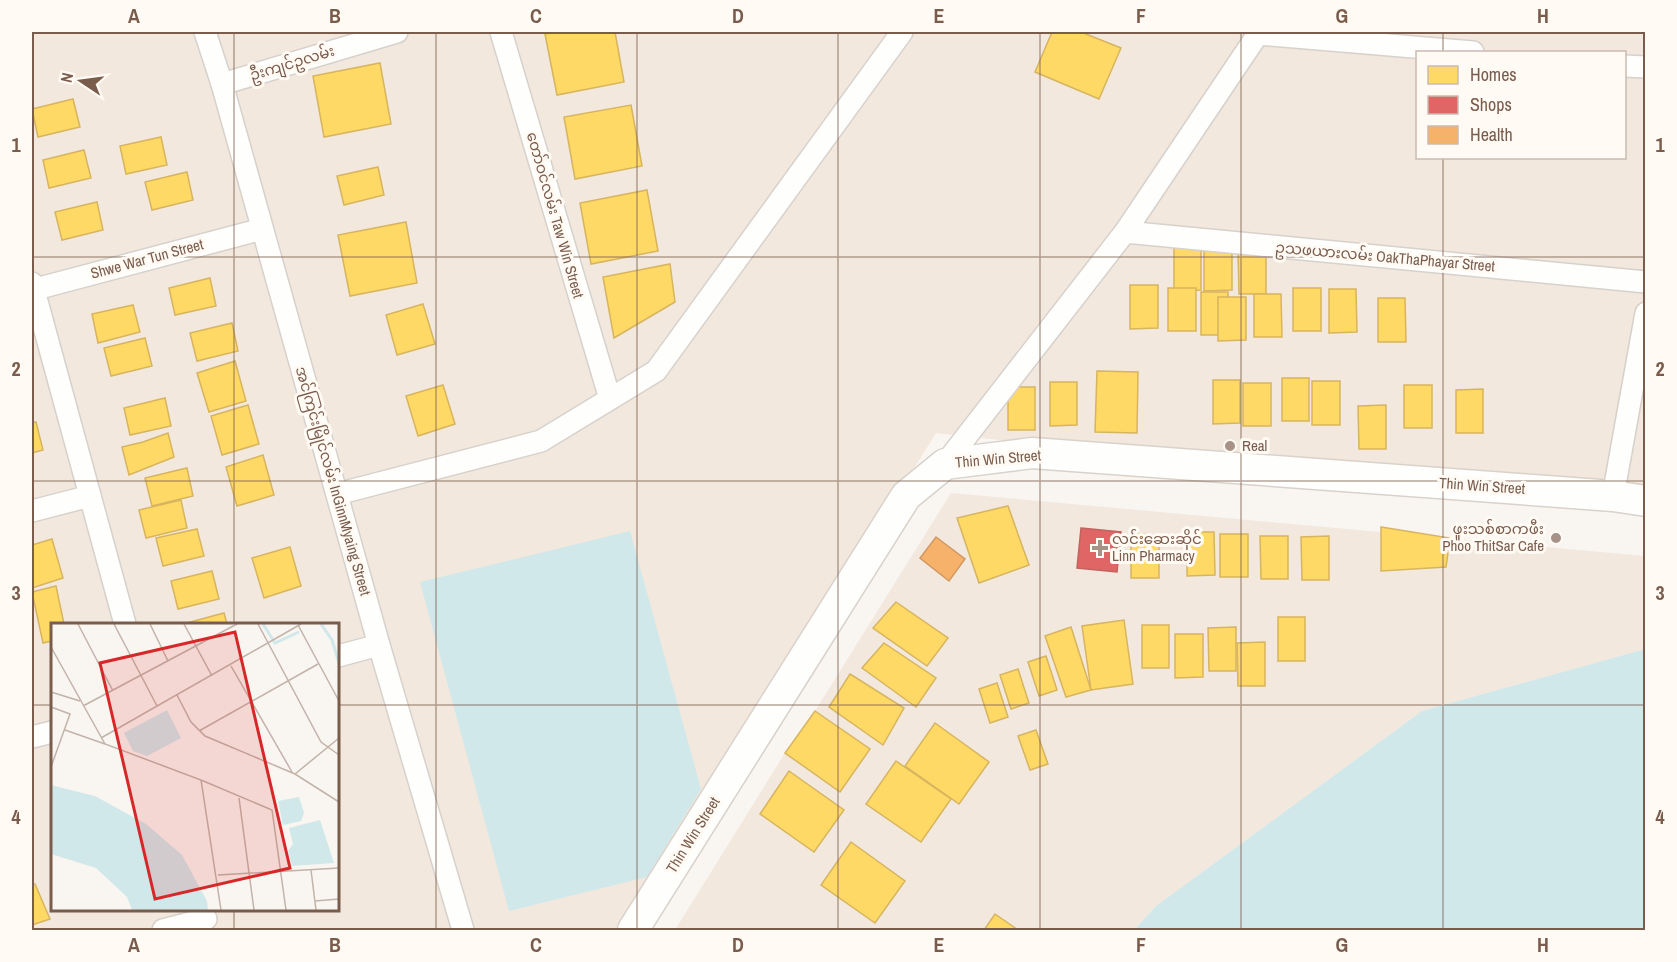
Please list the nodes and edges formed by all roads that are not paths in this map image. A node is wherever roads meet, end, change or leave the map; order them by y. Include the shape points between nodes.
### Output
1 (206, 32) edge
2 (397, 32) edge
3 (501, 32) edge
4 (902, 32) edge
5 (1461, 51) edge
6 (1626, 66) edge
7 (1646, 68) edge
8 (222, 84) junction
9 (262, 229) junction
10 (1125, 232) junction
11 (1646, 282) edge
12 (32, 287) edge
13 (1646, 313) edge
14 (610, 399) junction
15 (945, 464) junction
16 (337, 494) junction
17 (90, 496) junction
18 (1613, 496) junction
19 (1646, 501) edge
20 (32, 511) edge
21 (125, 623) edge
22 (379, 645) junction
23 (339, 656) edge
24 (51, 732) edge
25 (32, 737) edge
26 (206, 920) edge
27 (163, 930) edge
28 (463, 930) edge
29 (633, 930) edge

1 - 8 street, အင်ကြင်းမြိုင်လမ်း InGinnMyaing Street
2 - 8 street, ဦးကျင်ဥလမ်း
3 - 14 street, တော်ဝင်လမ်း Taw Win Street
4 - 14 street via 656,371
5 - 10 street via 1258,34
6 - 7 street
8 - 9 street, အင်ကြင်းမြိုင်လမ်း InGinnMyaing Street
9 - 12 street, Shwe War Tun Street
9 - 16 street, အင်ကြင်းမြိုင်လမ်း InGinnMyaing Street
10 - 11 street, ဥသဖယားလမ်း OakThaPhayar Street
10 - 15 street
12 - 17 street
13 - 18 street
14 - 16 street via 541,441
15 - 18 main road, Thin Win Street via 1032,453
15 - 29 main road, Thin Win Street via 906,496
16 - 22 street, အင်ကြင်းမြိုင်လမ်း InGinnMyaing Street
17 - 20 street
17 - 21 street
18 - 19 main road, Thin Win Street
22 - 23 street
22 - 28 street, အင်ကြင်းမြိုင်လမ်း InGinnMyaing Street
24 - 25 street
26 - 27 street

